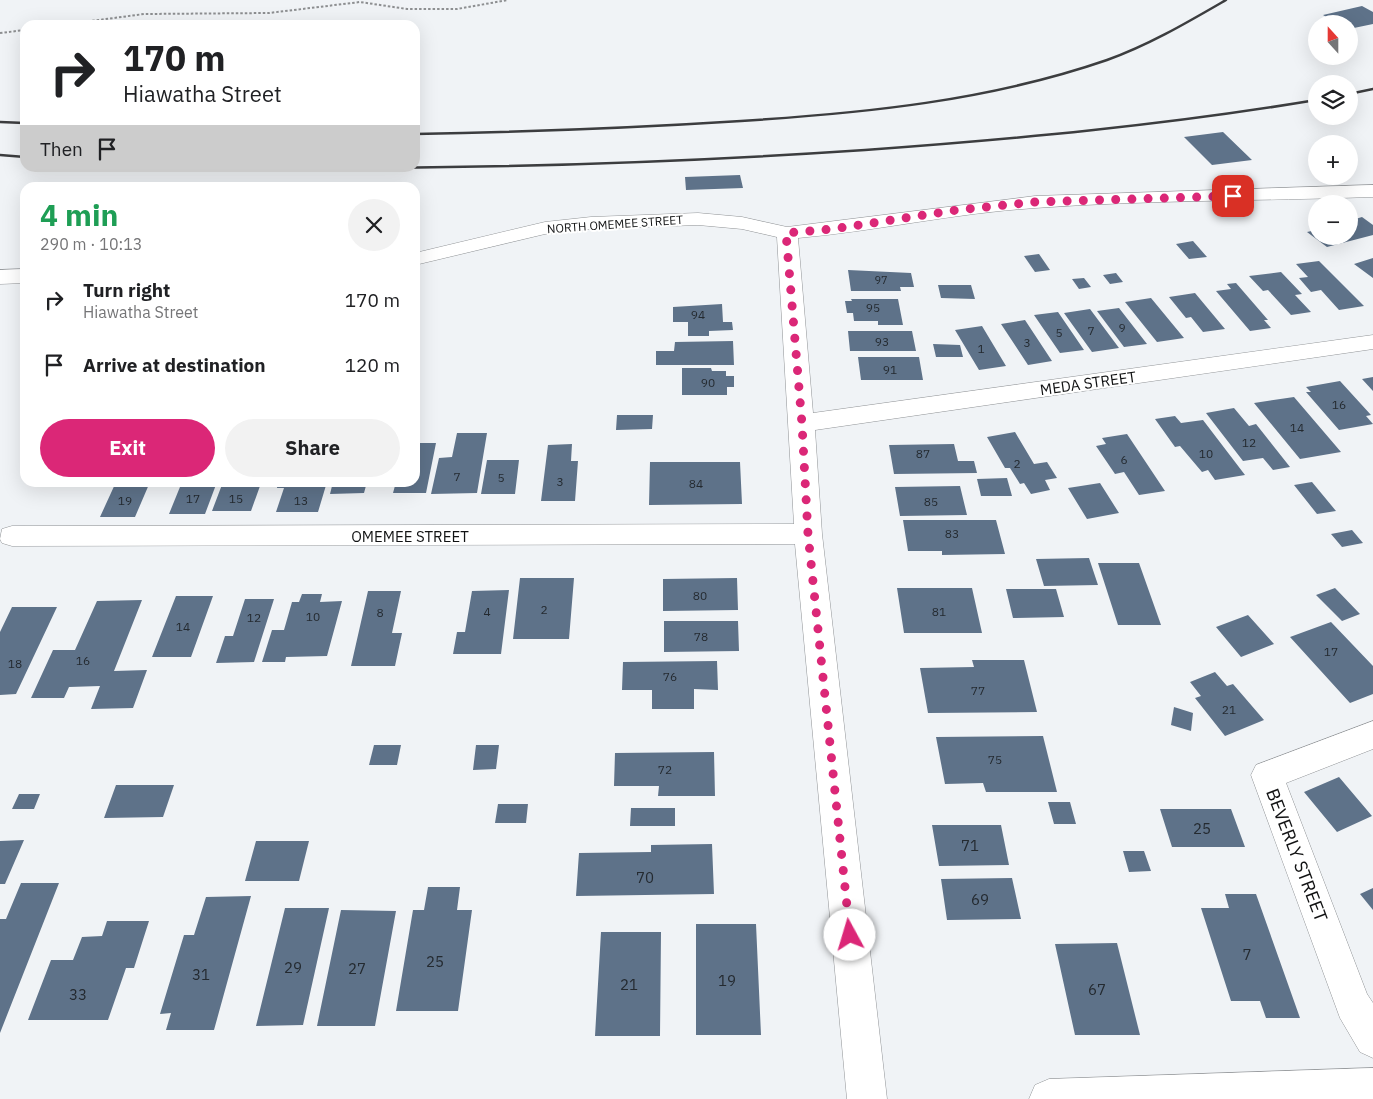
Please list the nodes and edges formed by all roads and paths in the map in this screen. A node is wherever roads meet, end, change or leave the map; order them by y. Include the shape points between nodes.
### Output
1 (508, 0) edge
2 (99, 20) edge
3 (20, 31) edge
4 (0, 33) edge
5 (1372, 192) edge
6 (786, 233) junction
7 (420, 258) edge
8 (20, 276) edge
9 (0, 277) edge
10 (1373, 342) edge
11 (802, 424) junction
12 (808, 534) junction
13 (12, 536) dead end
14 (1373, 735) edge
15 (1373, 1039) edge
16 (1373, 1088) edge
17 (868, 1099) edge
18 (1049, 1099) edge

1 - 2 path via 457,9 407,9 360,2 269,13 144,14
3 - 4 path
5 - 6 street, NORTH OMEMEE STREET via 1035,202
6 - 7 street, NORTH OMEMEE STREET via 742,223 698,219 591,223 544,228
6 - 11 street
8 - 9 street
10 - 11 street, MEDA STREET
11 - 12 street
12 - 13 street, OMEMEE STREET
12 - 17 street
14 - 15 street, BEVERLY STREET via 1267,775 1353,1005
16 - 18 street

